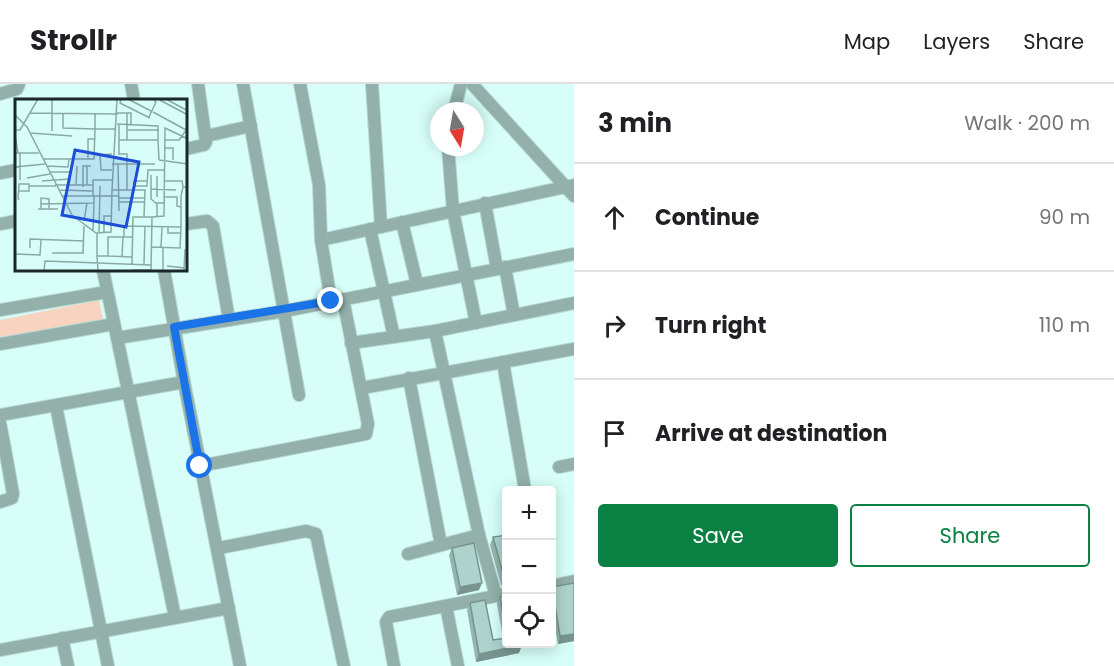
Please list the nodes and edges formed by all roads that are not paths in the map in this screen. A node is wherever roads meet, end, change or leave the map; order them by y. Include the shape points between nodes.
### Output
1 (19, 84) edge
2 (131, 84) edge
3 (198, 84) edge
4 (243, 84) edge
5 (300, 84) edge
6 (372, 84) edge
7 (461, 84) edge
8 (472, 84) edge
9 (0, 93) edge
10 (134, 99) edge
11 (456, 102) edge
12 (251, 126) junction
13 (206, 136) junction
14 (188, 149) edge
15 (449, 156) edge
16 (15, 170) edge
17 (0, 173) edge
18 (572, 189) edge
19 (485, 203) junction
20 (453, 211) junction
21 (15, 221) edge
22 (402, 222) junction
23 (0, 224) edge
24 (188, 224) edge
25 (375, 228) junction
26 (321, 240) junction
27 (574, 254) edge
28 (501, 268) junction
29 (103, 272) edge
30 (164, 272) edge
31 (465, 274) junction
32 (417, 284) junction
33 (383, 291) junction
34 (107, 292) junction
35 (337, 300) junction
36 (574, 303) edge
37 (0, 310) edge
38 (285, 311) junction
39 (514, 315) junction
40 (229, 320) junction
41 (476, 323) junction
42 (114, 324) junction
43 (174, 327) junction
44 (435, 331) junction
45 (394, 337) junction
46 (117, 338) junction
47 (351, 343) junction
48 (0, 344) edge
49 (574, 349) edge
50 (503, 362) junction
51 (446, 371) junction
52 (409, 378) junction
53 (184, 382) junction
54 (362, 388) junction
55 (130, 393) junction
56 (299, 395) dead end
57 (56, 406) junction
58 (0, 415) edge
59 (0, 423) edge
60 (2, 449) edge
61 (574, 464) edge
62 (200, 466) junction
63 (559, 467) dead end
64 (524, 486) edge
65 (0, 502) edge
66 (479, 535) junction
67 (441, 545) junction
68 (219, 549) junction
69 (408, 554) dead end
70 (574, 581) edge
71 (556, 584) edge
72 (501, 595) edge
73 (446, 606) junction
74 (229, 608) junction
75 (176, 617) junction
76 (101, 631) junction
77 (62, 638) junction
78 (0, 650) edge
79 (68, 666) edge
80 (108, 666) edge
81 (240, 666) edge
82 (344, 666) edge
83 (394, 666) edge
84 (458, 666) edge

1 - 9 street via 17,89
2 - 10 street
3 - 13 street
4 - 12 street
5 - 26 street via 319,185
6 - 25 street
7 - 11 street
8 - 18 street
12 - 13 street
12 - 38 street
13 - 14 street via 204,145
15 - 20 street
16 - 17 street
18 - 19 street
19 - 20 street
19 - 28 street
20 - 22 street
20 - 31 street
21 - 23 street
22 - 25 street
22 - 32 street
24 - 40 street via 207,220 213,226
25 - 26 street
25 - 33 street
26 - 35 street
27 - 28 street
28 - 31 street
28 - 39 street
29 - 34 street
30 - 43 street
31 - 32 street
31 - 41 street
32 - 33 street
33 - 35 street
33 - 45 street
34 - 37 street
34 - 42 street
35 - 38 street
35 - 47 street
36 - 39 street
38 - 40 street
38 - 56 street
39 - 41 street
40 - 43 street
41 - 44 street
42 - 46 street
42 - 48 street
43 - 46 street
43 - 53 street
44 - 45 street
44 - 51 street
45 - 47 street
46 - 55 street
47 - 54 street
49 - 50 street
50 - 51 street
50 - 64 street
51 - 52 street
51 - 66 street
52 - 54 street
52 - 67 street
53 - 55 street
53 - 62 street
54 - 62 street via 369,430 361,437
55 - 57 street
55 - 75 street
57 - 58 street
57 - 76 street
59 - 60 street
60 - 65 street via 13,494
61 - 63 street
62 - 68 street
66 - 67 street
66 - 72 street
67 - 69 street
68 - 74 street
68 - 82 street via 306,531 316,534
70 - 71 street
72 - 73 street
73 - 83 street via 389,617 386,622
73 - 84 street
74 - 75 street
74 - 81 street
75 - 76 street
76 - 77 street
76 - 80 street
77 - 78 street
77 - 79 street

